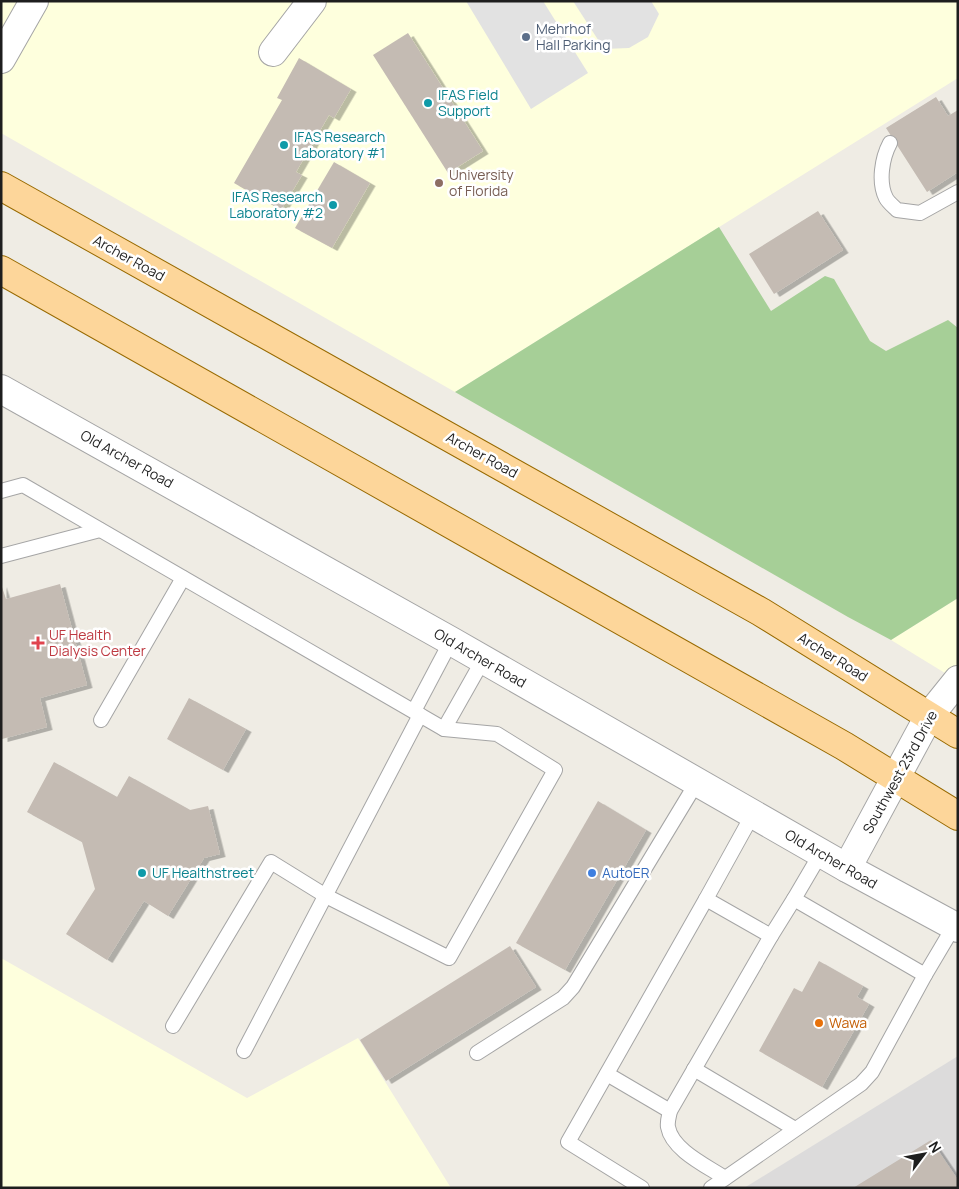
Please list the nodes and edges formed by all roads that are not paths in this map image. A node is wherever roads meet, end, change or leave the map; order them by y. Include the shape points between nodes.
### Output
1 (34, 1) edge
2 (312, 1) edge
3 (273, 52) dead end
4 (1, 60) edge
5 (890, 143) dead end
6 (1, 186) edge
7 (958, 192) edge
8 (1, 270) edge
9 (1, 388) edge
10 (1, 491) edge
11 (100, 530) junction
12 (1, 556) edge
13 (183, 578) junction
14 (451, 641) junction
15 (483, 660) junction
16 (958, 680) edge
17 (417, 713) junction
18 (929, 716) junction
19 (102, 720) dead end
20 (444, 729) junction
21 (958, 734) edge
22 (897, 777) junction
23 (697, 782) junction
24 (753, 814) junction
25 (958, 816) edge
26 (821, 853) junction
27 (847, 868) junction
28 (326, 896) junction
29 (706, 899) junction
30 (794, 899) junction
31 (956, 927) edge
32 (772, 936) junction
33 (925, 975) junction
34 (173, 1026) dead end
35 (244, 1051) dead end
36 (477, 1054) dead end
37 (694, 1069) junction
38 (606, 1074) junction
39 (670, 1111) junction
40 (795, 1129) junction
41 (725, 1178) junction
42 (642, 1188) edge
43 (711, 1188) edge

1 - 4 street
2 - 3 street
5 - 7 lane via 885,152 882,177 886,198 897,210 920,213
6 - 18 main road, Archer Road via 752,607
8 - 22 main road
9 - 14 street, Old Archer Road
10 - 11 lane via 23,485
11 - 12 lane
11 - 13 lane
13 - 17 lane
13 - 19 lane
14 - 15 street, Old Archer Road
14 - 17 lane
15 - 20 lane
15 - 23 street, Old Archer Road
16 - 18 street, Southwest 23rd Drive
17 - 20 lane
17 - 28 lane
18 - 21 main road, Archer Road
18 - 22 street, Southwest 23rd Drive
20 - 28 lane via 497,734 555,770 449,958
22 - 25 main road
22 - 27 street, Southwest 23rd Drive
23 - 24 street, Old Archer Road
23 - 36 lane via 573,987 556,1002
24 - 26 street, Old Archer Road
24 - 29 lane
26 - 27 street, Old Archer Road
26 - 30 lane
27 - 31 street, Old Archer Road
28 - 34 lane via 271,862
28 - 35 lane
29 - 32 lane
29 - 38 lane
30 - 32 lane
30 - 33 lane
31 - 33 lane
32 - 37 lane
33 - 40 lane via 872,1072 861,1084
37 - 39 lane
37 - 40 lane
38 - 39 lane
38 - 42 lane via 568,1142
39 - 41 lane via 667,1126 672,1140
40 - 41 lane
41 - 43 lane

